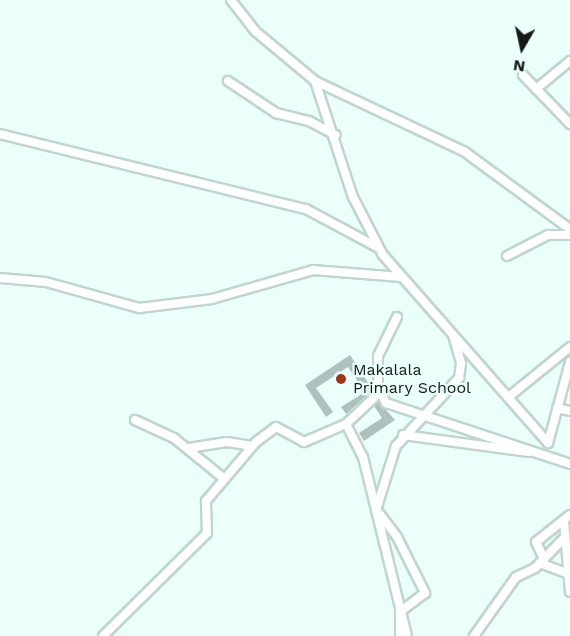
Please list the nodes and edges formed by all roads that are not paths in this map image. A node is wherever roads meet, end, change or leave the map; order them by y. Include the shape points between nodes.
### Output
1 (231, 0) edge
2 (570, 61) edge
3 (523, 75) dead end
4 (228, 81) dead end
5 (315, 81) junction
6 (536, 89) junction
7 (570, 123) edge
8 (0, 134) edge
9 (335, 135) junction
10 (570, 229) edge
11 (570, 235) edge
12 (377, 247) junction
13 (507, 256) dead end
14 (402, 277) junction
15 (0, 278) edge
16 (397, 317) dead end
17 (452, 330) junction
18 (570, 347) edge
19 (570, 362) edge
20 (379, 393) junction
21 (511, 395) junction
22 (556, 408) junction
23 (570, 411) edge
24 (425, 413) junction
25 (135, 420) dead end
26 (346, 424) junction
27 (403, 435) junction
28 (252, 446) junction
29 (189, 448) junction
30 (538, 453) junction
31 (569, 463) edge
32 (222, 477) junction
33 (377, 510) junction
34 (567, 518) edge
35 (565, 537) junction
36 (542, 561) junction
37 (567, 577) edge
38 (570, 592) edge
39 (400, 612) junction
40 (103, 636) edge
41 (400, 636) edge
42 (407, 636) edge
43 (474, 636) edge

1 - 5 street via 255,31
2 - 6 street
3 - 6 street
4 - 9 street via 276,113 309,121
5 - 9 street
5 - 10 street via 465,152
6 - 7 street
8 - 12 street via 306,209
9 - 12 street via 350,188
11 - 13 street via 548,235
12 - 14 street
14 - 15 street via 313,270 212,298 139,308 46,282
14 - 17 street
16 - 20 street via 378,356
17 - 21 street
17 - 24 street via 461,363 459,378
18 - 21 street
19 - 22 street
20 - 24 street via 389,405
20 - 26 street
21 - 22 street via 548,443
22 - 23 street
24 - 27 street
24 - 30 street
25 - 29 street
26 - 28 street via 304,442 276,427
26 - 33 street via 363,457
27 - 30 street
27 - 33 street via 391,457
28 - 29 street via 227,442
28 - 32 street
29 - 32 street
30 - 31 street
32 - 40 street via 206,501 207,533
33 - 39 street
33 - 39 street via 398,537 425,593
34 - 35 street
34 - 36 street via 536,542
35 - 36 street
35 - 37 street
36 - 37 street
36 - 43 street via 516,577
37 - 38 street
39 - 41 street
39 - 42 street

